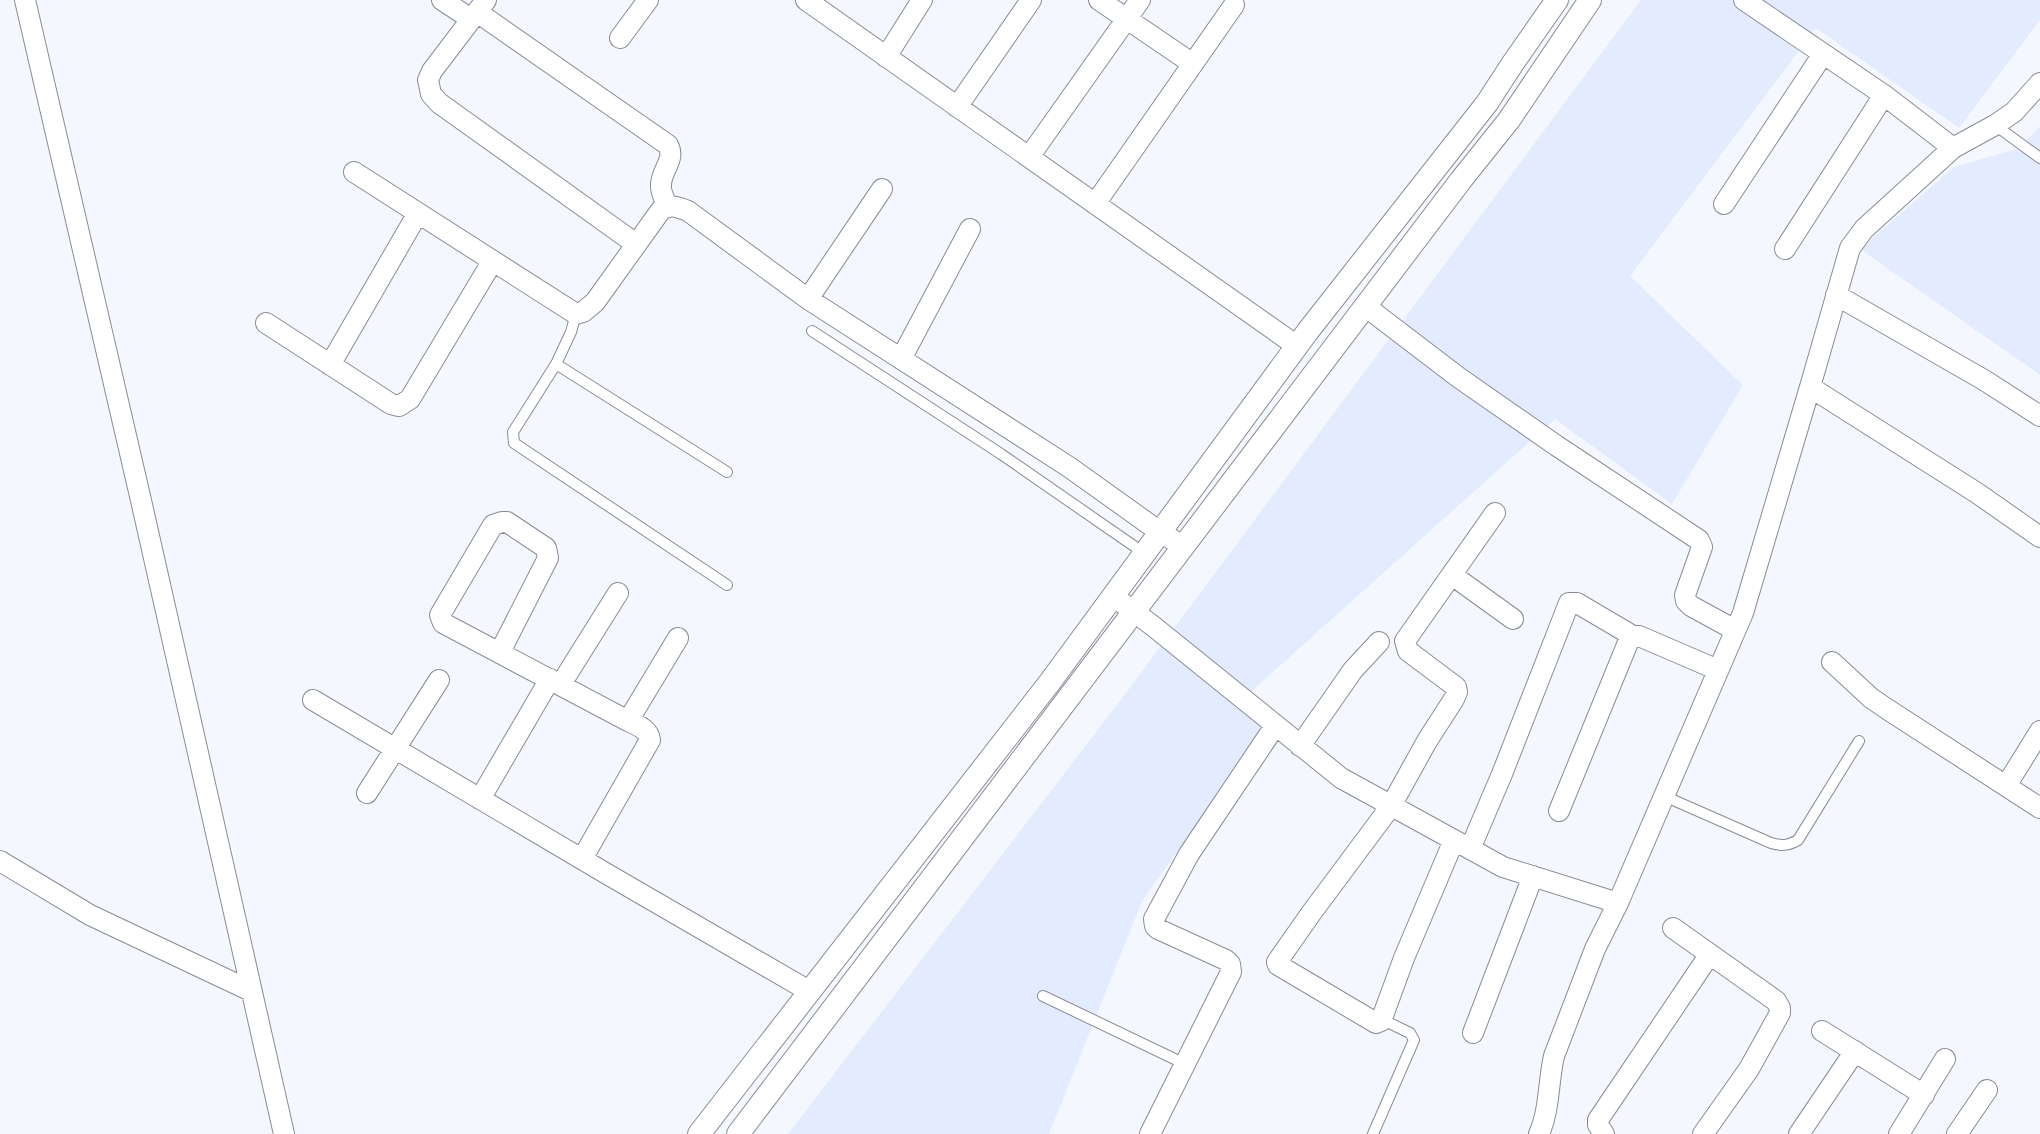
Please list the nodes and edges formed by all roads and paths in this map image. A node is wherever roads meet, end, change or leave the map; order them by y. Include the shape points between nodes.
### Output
1 (24, 0) edge
2 (442, 0) edge
3 (648, 0) edge
4 (922, 0) edge
5 (1031, 0) edge
6 (1099, 0) edge
7 (1140, 0) edge
8 (1557, 0) edge
9 (1590, 0) edge
10 (1744, 0) edge
11 (819, 4) edge
12 (1234, 6) dead end
13 (478, 10) edge
14 (1127, 19) junction
15 (620, 38) dead end
16 (1823, 54) junction
17 (886, 56) junction
18 (1192, 64) junction
19 (2040, 83) edge
20 (1884, 95) junction
21 (1487, 103) junction
22 (957, 107) junction
23 (1509, 120) junction
24 (1996, 125) junction
25 (1953, 148) junction
26 (1029, 157) junction
27 (2040, 158) edge
28 (354, 172) dead end
29 (882, 189) dead end
30 (1095, 204) junction
31 (1724, 204) dead end
32 (667, 206) junction
33 (418, 213) junction
34 (970, 229) dead end
35 (636, 244) junction
36 (1785, 249) dead end
37 (492, 262) junction
38 (1836, 295) junction
39 (808, 299) junction
40 (1365, 306) junction
41 (576, 314) junction
42 (266, 323) dead end
43 (812, 331) dead end
44 (1297, 346) junction
45 (901, 359) junction
46 (556, 364) junction
47 (330, 365) junction
48 (1810, 387) junction
49 (2040, 416) edge
50 (727, 472) dead end
51 (1495, 513) dead end
52 (2038, 531) edge
53 (1160, 532) junction
54 (1184, 547) junction
55 (1144, 553) junction
56 (1452, 575) junction
57 (727, 585) dead end
58 (618, 593) dead end
59 (1113, 596) junction
60 (1134, 612) junction
61 (1512, 620) dead end
62 (1735, 630) junction
63 (1633, 636) junction
64 (678, 638) dead end
65 (1378, 642) dead end
66 (500, 652) junction
67 (1832, 662) dead end
68 (1718, 670) junction
69 (438, 680) dead end
70 (556, 682) junction
71 (313, 700) dead end
72 (628, 721) junction
73 (1275, 726) junction
74 (2040, 731) edge
75 (1859, 741) dead end
76 (1300, 746) junction
77 (394, 748) junction
78 (2006, 786) junction
79 (367, 793) dead end
80 (1664, 796) junction
81 (480, 799) junction
82 (1391, 806) junction
83 (2040, 808) edge
84 (1560, 811) dead end
85 (1462, 844) junction
86 (582, 859) junction
87 (0, 861) edge
88 (1532, 876) junction
89 (1618, 903) junction
90 (1673, 928) dead end
91 (1710, 954) junction
92 (251, 991) junction
93 (809, 991) junction
94 (1043, 996) dead end
95 (1381, 1019) junction
96 (1822, 1031) dead end
97 (1472, 1033) dead end
98 (1855, 1051) junction
99 (758, 1056) junction
100 (1945, 1059) dead end
101 (1185, 1064) junction
102 (783, 1074) junction
103 (1987, 1090) dead end
104 (1924, 1095) junction
105 (284, 1134) edge
106 (699, 1134) edge
107 (738, 1134) edge
108 (1150, 1134) edge
109 (1373, 1134) edge
110 (1539, 1134) edge
111 (1604, 1134) edge
112 (1703, 1134) edge
113 (1799, 1134) edge
114 (1899, 1134) edge
115 (1957, 1134) edge

1 - 92 street via 142,503
2 - 13 street
3 - 15 street
4 - 17 street
5 - 22 street
6 - 14 street
7 - 14 street
8 - 21 main road
9 - 23 main road
10 - 16 street
11 - 17 street
12 - 18 street
13 - 32 street via 668,145 671,157 660,186
13 - 35 street via 428,80 431,94 439,104
14 - 18 street
14 - 26 street
16 - 20 street
16 - 31 street
17 - 22 street
18 - 30 street
19 - 24 street via 2014,112
20 - 25 street
20 - 36 street
21 - 23 main road
21 - 44 main road
22 - 26 street
23 - 40 main road
24 - 25 street
24 - 27 lane
25 - 38 street via 1855,240 1850,248
26 - 30 street
28 - 33 street
29 - 39 street
30 - 44 street
32 - 35 street
32 - 39 street via 688,211
33 - 37 street
33 - 47 street
34 - 45 street
35 - 41 street via 595,302 583,312
37 - 41 street
37 - 47 street via 410,399 403,405 391,404
38 - 48 street
38 - 49 street via 1984,380
39 - 45 street
40 - 54 main road
40 - 62 street via 1458,377 1699,540 1702,547 1685,595 1686,600 1691,606
41 - 46 lane via 571,332
42 - 47 street
43 - 55 lane via 1001,454
44 - 53 main road
45 - 53 street via 1069,467
46 - 50 lane
46 - 57 lane via 513,432 514,443
48 - 52 street
48 - 62 street via 1743,613
51 - 56 street
53 - 54 street
53 - 55 main road
54 - 60 main road
55 - 59 main road
56 - 61 street
56 - 82 street via 1405,641 1408,651 1456,687 1457,692
58 - 70 street
59 - 60 street
59 - 93 main road via 1050,682
60 - 73 street
60 - 102 main road
62 - 68 street
63 - 68 street via 1639,636
63 - 84 street via 1629,640
63 - 85 street via 1577,603 1569,603 1502,774
64 - 72 street
65 - 76 street via 1353,670
66 - 66 street via 443,623 440,615 493,525 507,522 546,548 548,558
66 - 70 street
67 - 78 street via 1871,698
68 - 80 street
69 - 77 street
70 - 72 street
70 - 81 street
71 - 77 street
72 - 86 street via 647,732 650,740
73 - 76 street
73 - 101 street via 1189,854 1154,919 1158,929 1226,960 1231,967 1231,972
74 - 78 street
75 - 80 lane via 1798,840 1782,846
76 - 82 street via 1341,778
77 - 79 street
77 - 81 street
78 - 83 street
80 - 89 street
81 - 86 street
82 - 85 street
82 - 95 street via 1277,962 1280,967 1376,1023
85 - 88 street via 1503,867
85 - 95 street via 1404,958
86 - 93 street
87 - 92 street via 90,915
88 - 89 street
88 - 97 street
89 - 110 street via 1596,949 1554,1056 1548,1106
90 - 91 street
91 - 111 street via 1598,1120
91 - 112 street via 1776,1001 1780,1013 1749,1069
92 - 105 street
93 - 99 main road
94 - 101 lane
95 - 109 lane via 1410,1033 1414,1040
96 - 98 street
98 - 104 street
98 - 113 street
99 - 102 main road
99 - 106 main road
100 - 104 street
101 - 108 street
102 - 107 main road
103 - 115 street
104 - 114 street

